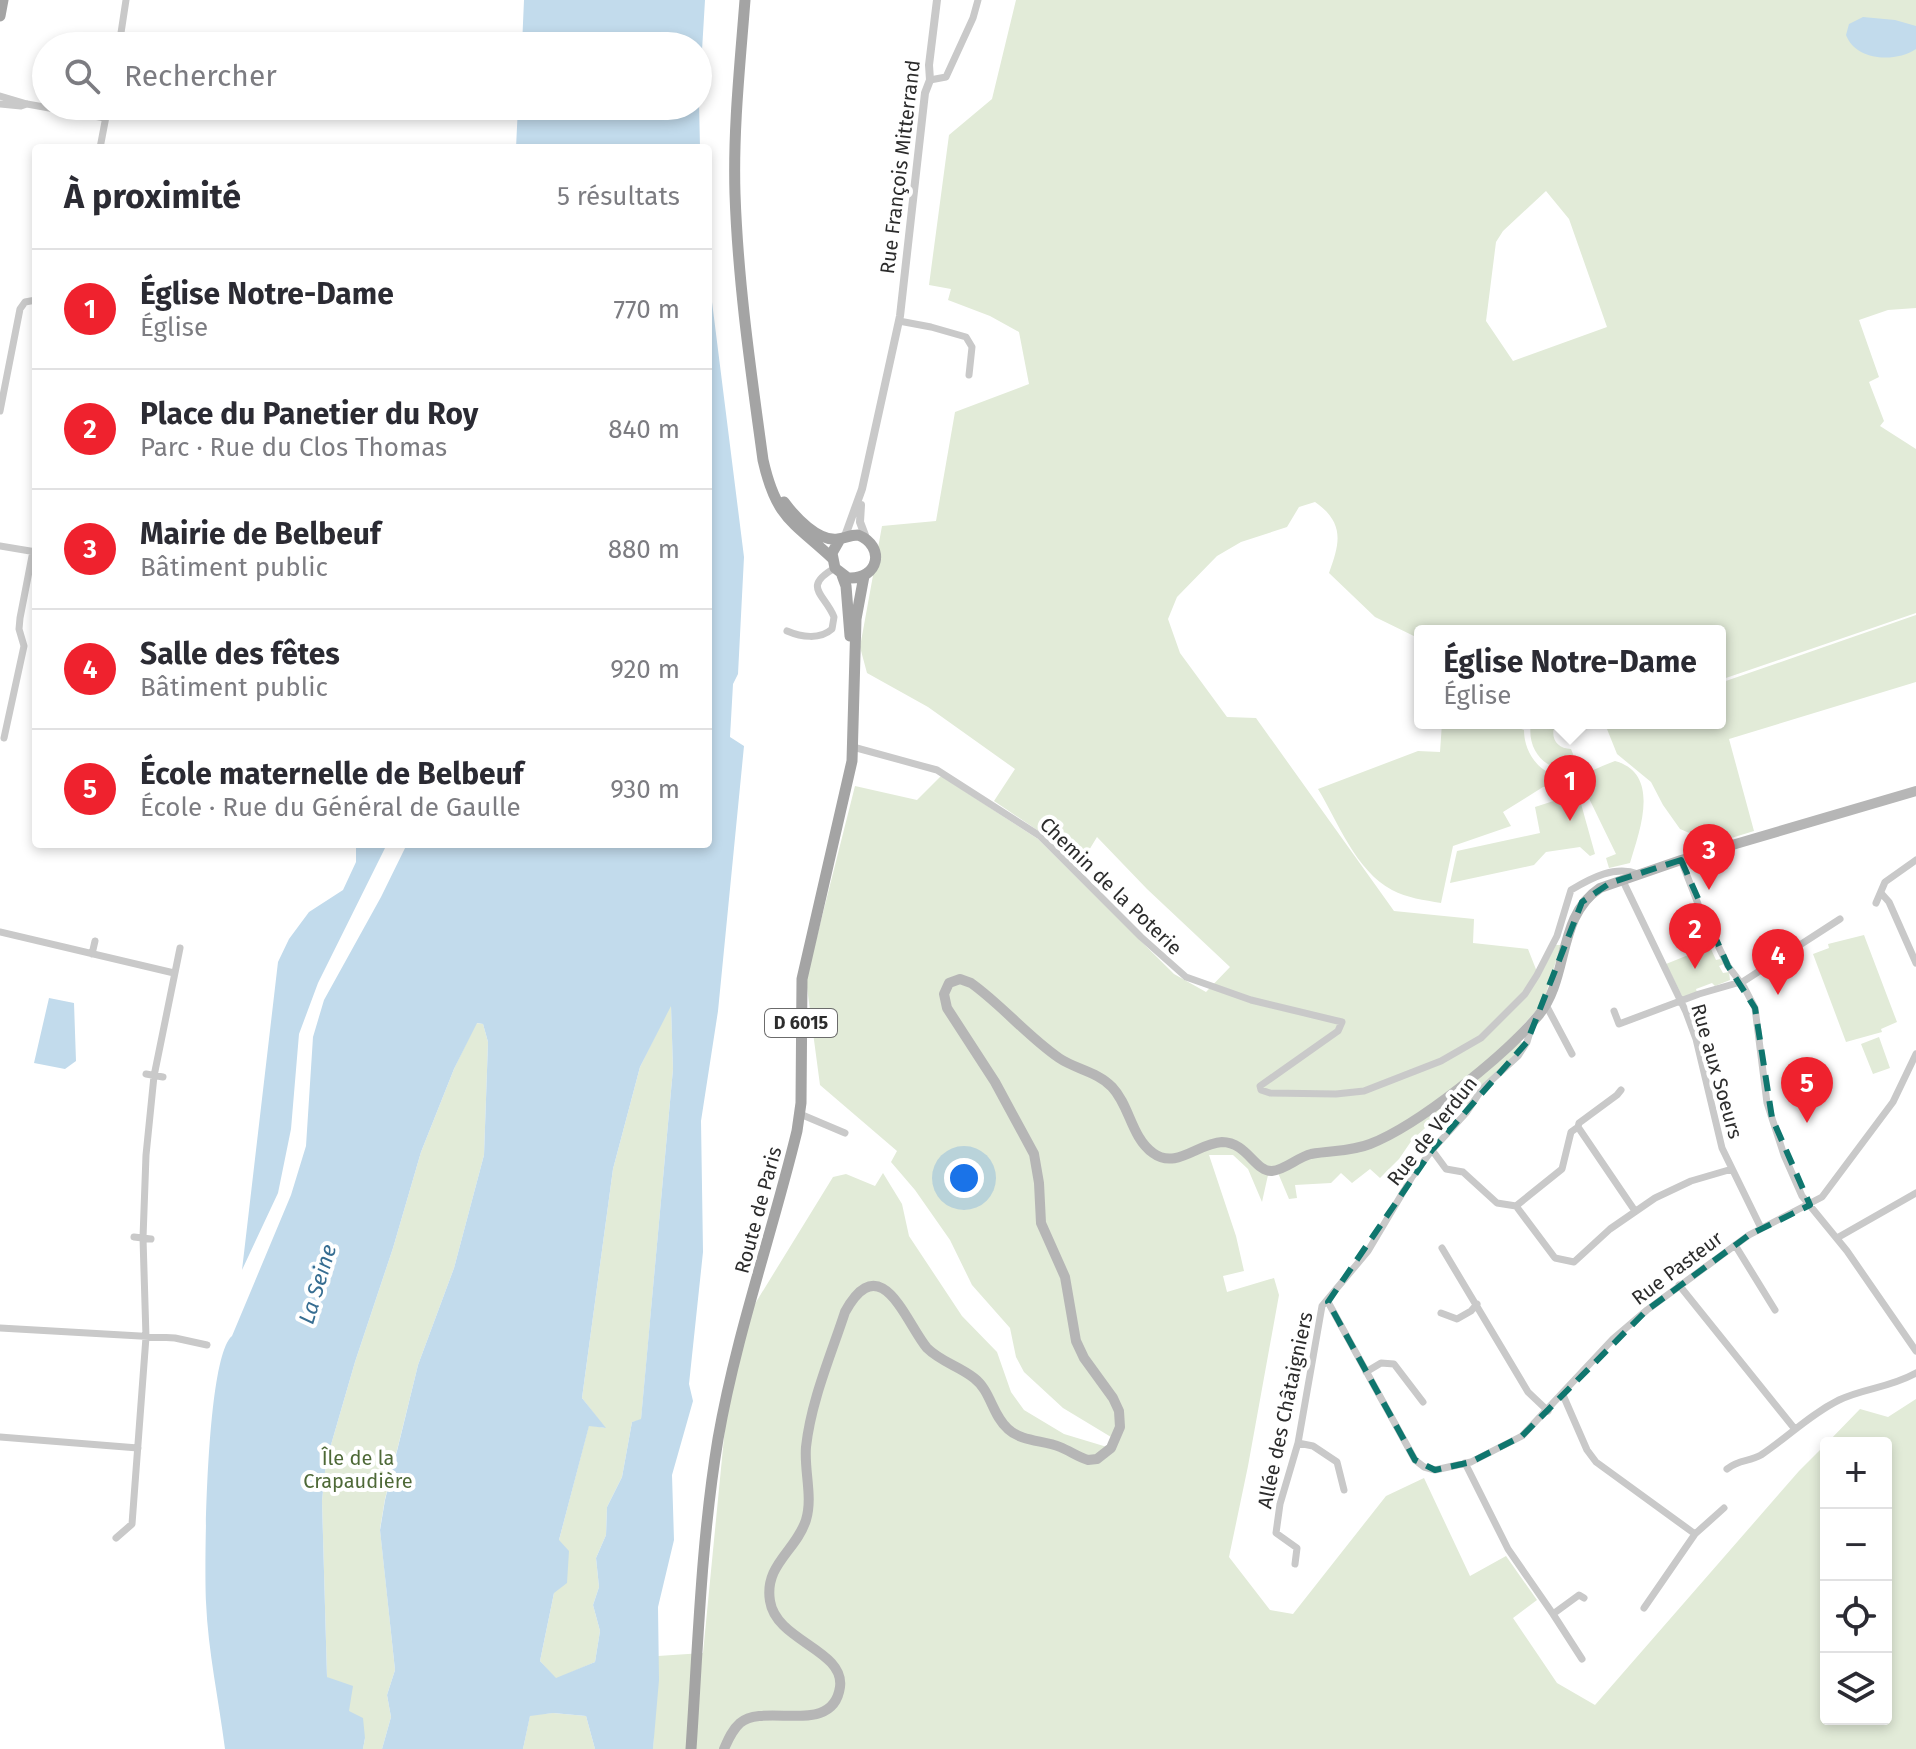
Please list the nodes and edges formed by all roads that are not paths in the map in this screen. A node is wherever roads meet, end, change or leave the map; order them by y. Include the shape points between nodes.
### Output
1 (3, 0) edge
2 (126, 0) edge
3 (745, 0) edge
4 (937, 0) edge
5 (978, 0) edge
6 (0, 16) edge
7 (121, 32) edge
8 (930, 80) junction
9 (0, 96) edge
10 (0, 104) edge
11 (27, 104) junction
12 (32, 105) edge
13 (105, 120) edge
14 (101, 144) edge
15 (32, 301) edge
16 (899, 321) junction
17 (969, 375) dead end
18 (0, 411) edge
19 (763, 460) junction
20 (862, 489) junction
21 (843, 538) junction
22 (867, 539) junction
23 (0, 546) edge
24 (32, 551) edge
25 (32, 565) edge
26 (836, 567) junction
27 (864, 576) junction
28 (787, 631) dead end
29 (853, 680) junction
30 (4, 738) dead end
31 (853, 747) junction
32 (1916, 791) edge
33 (1681, 860) junction
34 (1916, 860) edge
35 (1638, 874) junction
36 (1622, 879) junction
37 (1881, 893) junction
38 (1876, 903) dead end
39 (1840, 919) dead end
40 (0, 932) edge
41 (95, 941) dead end
42 (182, 953) dead end
43 (92, 954) junction
44 (1916, 963) edge
45 (174, 973) junction
46 (1741, 982) junction
47 (1681, 1001) junction
48 (1546, 1005) junction
49 (1614, 1011) dead end
50 (1534, 1020) junction
51 (1572, 1054) dead end
52 (1916, 1054) edge
53 (1621, 1090) dead end
54 (800, 1114) junction
55 (1578, 1127) junction
56 (845, 1133) dead end
57 (1432, 1150) junction
58 (1732, 1169) junction
59 (1916, 1193) edge
60 (1810, 1205) junction
61 (1516, 1206) junction
62 (1635, 1211) junction
63 (1761, 1228) junction
64 (1837, 1238) junction
65 (1735, 1245) junction
66 (1442, 1248) dead end
67 (1679, 1285) junction
68 (1328, 1302) junction
69 (1477, 1304) junction
70 (1775, 1310) dead end
71 (1441, 1313) dead end
72 (0, 1328) edge
73 (146, 1337) junction
74 (207, 1345) dead end
75 (1916, 1351) edge
76 (1366, 1372) junction
77 (1916, 1373) edge
78 (1563, 1395) junction
79 (1423, 1402) dead end
80 (1548, 1411) junction
81 (1794, 1428) junction
82 (0, 1437) edge
83 (1298, 1443) junction
84 (138, 1448) junction
85 (1465, 1463) junction
86 (1727, 1469) dead end
87 (1344, 1490) dead end
88 (1724, 1508) dead end
89 (1695, 1534) junction
90 (116, 1538) dead end
91 (1295, 1564) dead end
92 (1584, 1598) dead end
93 (1644, 1608) dead end
94 (1553, 1614) junction
95 (1582, 1659) dead end
96 (691, 1749) edge
97 (724, 1749) edge

1 - 6 main road
2 - 7 street
3 - 19 main road via 735,194
4 - 8 street, Rue François Mitterrand
5 - 8 street via 946,77
8 - 16 street, Rue François Mitterrand
9 - 11 street
10 - 11 street
11 - 12 street
13 - 14 street
15 - 18 street via 20,309
16 - 17 street via 966,337 972,347
16 - 20 street, Rue François Mitterrand
19 - 21 main road via 789,510 820,535
19 - 26 main road via 781,510
20 - 21 street
20 - 22 street via 860,522
21 - 22 main road
21 - 26 main road via 833,548
22 - 27 main road via 875,561
23 - 24 street
25 - 30 street via 20,618 24,646
26 - 27 main road via 853,578
26 - 28 street via 817,584 834,617 832,629 818,636
26 - 29 main road, D 6015 via 846,586
27 - 29 main road, D 6015
29 - 31 main road, Route de Paris / D 6015
31 - 35 street, Chemin de la Poterie via 937,770 1040,836 1186,977 1251,1000 1342,1022 1338,1031 1260,1086 1270,1093 1364,1091 1462,1050 1525,994 1557,936 1571,890 1612,872
31 - 54 main road, Route de Paris / D 6015 via 804,969
32 - 33 main road
33 - 35 main road
33 - 46 street via 1728,966
34 - 37 street via 1885,882
35 - 36 main road
36 - 47 street, Rue aux Soeurs
36 - 48 main road via 1593,892 1577,910
37 - 38 street
37 - 44 street
39 - 46 street
40 - 43 street
41 - 43 street
42 - 45 street
43 - 45 street
45 - 73 street via 154,1076 142,1238
46 - 47 street
46 - 60 street via 1755,1008 1772,1118
47 - 49 street via 1619,1024
47 - 58 street, Rue aux Soeurs
48 - 50 main road
48 - 51 street
50 - 57 street, Rue de Verdun via 1518,1056 1482,1089
50 - 97 main road via 1483,1068 1392,1135 1346,1152 1311,1154 1274,1171 1231,1143 1214,1143 1175,1159 1153,1153 1105,1081 1057,1057 971,983 949,983 944,994 947,1008 1034,1154 1041,1223 1065,1277 1076,1341 1113,1398 1120,1427 1105,1455 1088,1460 1019,1437 1001,1422 975,1378 928,1348 894,1296 876,1287 861,1291 845,1312 809,1432 805,1521 776,1565 769,1588 775,1618 831,1662 841,1686 819,1714 748,1719 732,1731
52 - 60 street, Rue Pasteur via 1893,1102 1829,1190
53 - 55 street
54 - 56 street
54 - 96 main road, Route de Paris / D 6015 via 718,1440
55 - 61 street via 1571,1132 1562,1169
55 - 62 street
57 - 61 street via 1446,1169 1463,1172 1497,1203
57 - 68 street, Rue de Verdun via 1368,1251
58 - 62 street via 1672,1189
58 - 63 street, Rue aux Soeurs
59 - 64 street
60 - 63 street, Rue Pasteur
60 - 64 street
61 - 62 street via 1553,1256 1571,1262
63 - 65 street, Rue Pasteur
64 - 75 street
65 - 67 street, Rue Pasteur
65 - 70 street
66 - 69 street
67 - 78 street, Rue Pasteur via 1613,1339
67 - 81 street
68 - 76 street
68 - 83 street, Allée des Châtaigniers via 1320,1312
69 - 71 street via 1457,1319
69 - 80 street via 1528,1392
72 - 73 street
73 - 74 street
73 - 84 street
76 - 79 street via 1381,1363 1394,1364
76 - 85 street, Rue Pasteur via 1415,1460 1435,1470
77 - 81 street via 1842,1398
78 - 80 street, Rue Pasteur
78 - 89 street via 1596,1462
80 - 85 street, Rue Pasteur via 1522,1436
81 - 86 street via 1758,1456
82 - 84 street
83 - 87 street via 1337,1462
83 - 91 street, Allée des Châtaigniers via 1276,1533 1297,1548
84 - 90 street via 132,1524
85 - 94 street via 1508,1549
88 - 89 street
89 - 93 street
92 - 94 street via 1579,1595
94 - 95 street

